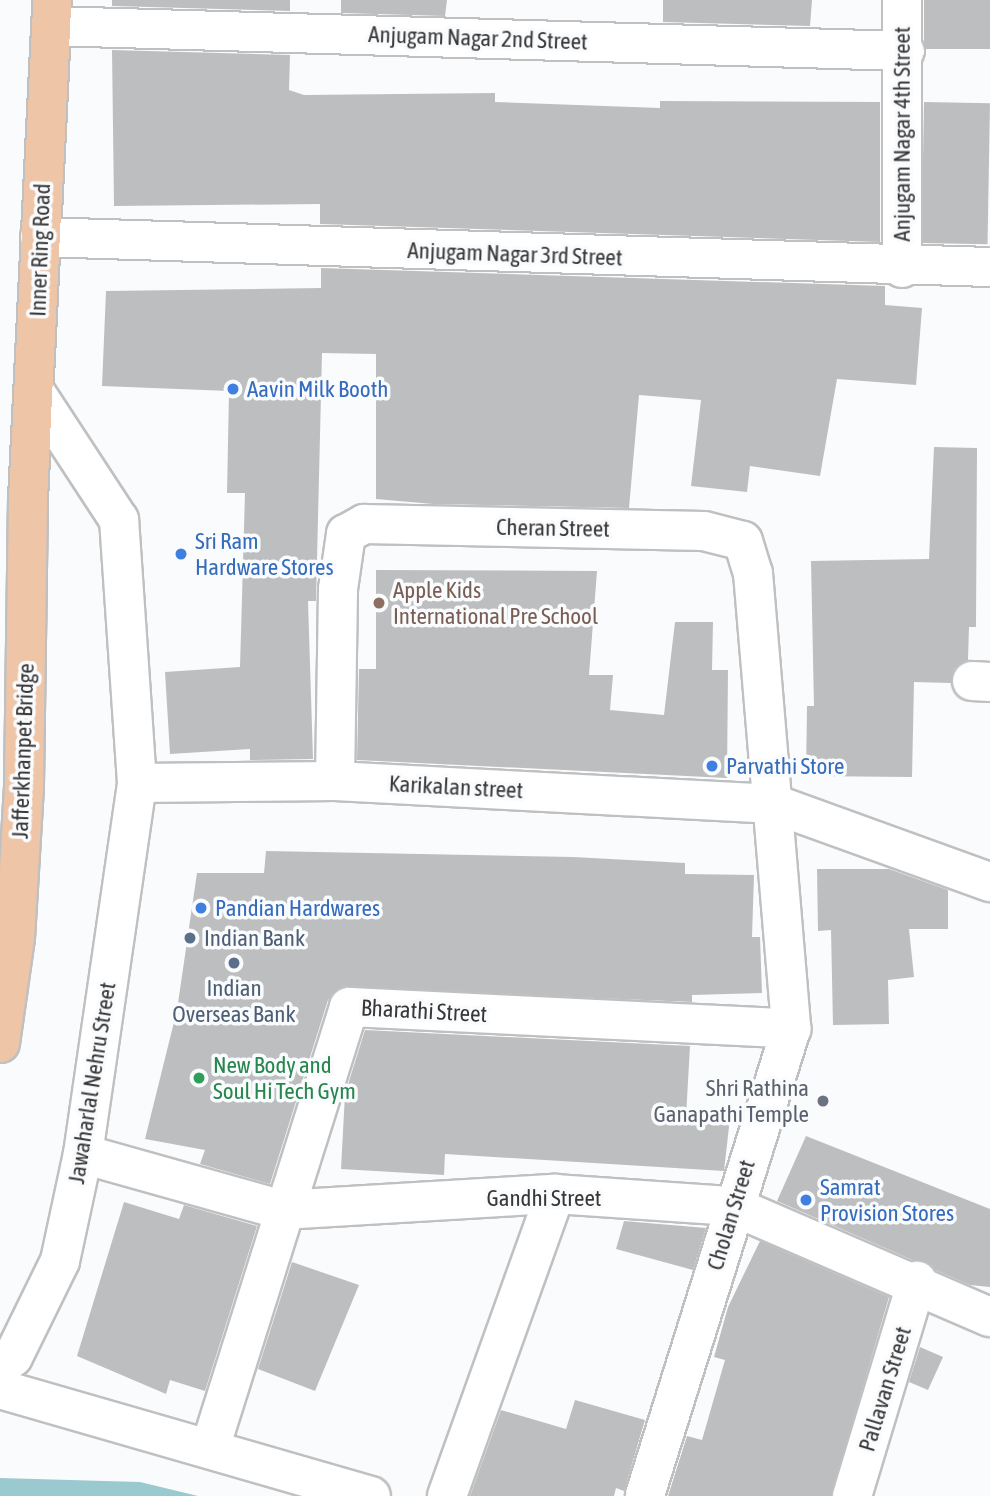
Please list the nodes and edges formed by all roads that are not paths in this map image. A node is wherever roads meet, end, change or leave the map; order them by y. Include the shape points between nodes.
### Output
1 (902, 0) edge
2 (51, 13) edge
3 (905, 51) junction
4 (40, 237) junction
5 (990, 267) edge
6 (902, 268) junction
7 (36, 393) junction
8 (28, 499) joint
9 (335, 781) junction
10 (137, 783) junction
11 (774, 804) junction
12 (990, 882) edge
13 (790, 1028) junction
14 (0, 1043) edge
15 (83, 1154) junction
16 (555, 1194) junction
17 (733, 1206) junction
18 (282, 1210) junction
19 (917, 1281) junction
20 (990, 1317) edge
21 (0, 1367) edge
22 (0, 1389) edge
23 (211, 1445) junction
24 (372, 1496) edge
25 (447, 1496) edge
26 (645, 1496) edge
27 (852, 1496) edge

1 - 3 street, Anjugam Nagar 4th Street
2 - 3 street, Anjugam Nagar 2nd Street
2 - 4 main road, Inner Ring Road
3 - 6 street, Anjugam Nagar 4th Street
4 - 6 street, Anjugam Nagar 3rd Street
4 - 7 main road, Inner Ring Road
5 - 6 street, Anjugam Nagar 3rd Street
7 - 8 main road, Inner Ring Road
7 - 10 street, Jawaharlal Nehru Street via 119,520
8 - 14 main road, Jafferkhanpet Bridge via 24,785 15,938
9 - 10 street, Karikalan street
9 - 11 street, Karikalan street
9 - 11 street, Cheran Street via 338,589 346,534 364,524 704,531 743,541 754,573
10 - 15 street, Jawaharlal Nehru Street
11 - 12 street, Karikalan street
11 - 13 street, Cholan Street
13 - 17 street, Cholan Street
13 - 18 street, Bharathi Street via 349,1007
15 - 18 street, Gandhi Street
15 - 21 street, Jawaharlal Nehru Street via 60,1261 13,1357
16 - 17 street, Gandhi Street
16 - 18 street, Gandhi Street
16 - 25 street
17 - 19 street, Gandhi Street
17 - 26 street, Cholan Street
18 - 23 street, Bharathi Street
19 - 20 street, Gandhi Street
19 - 27 street, Pallavan Street
22 - 23 street
23 - 24 street

